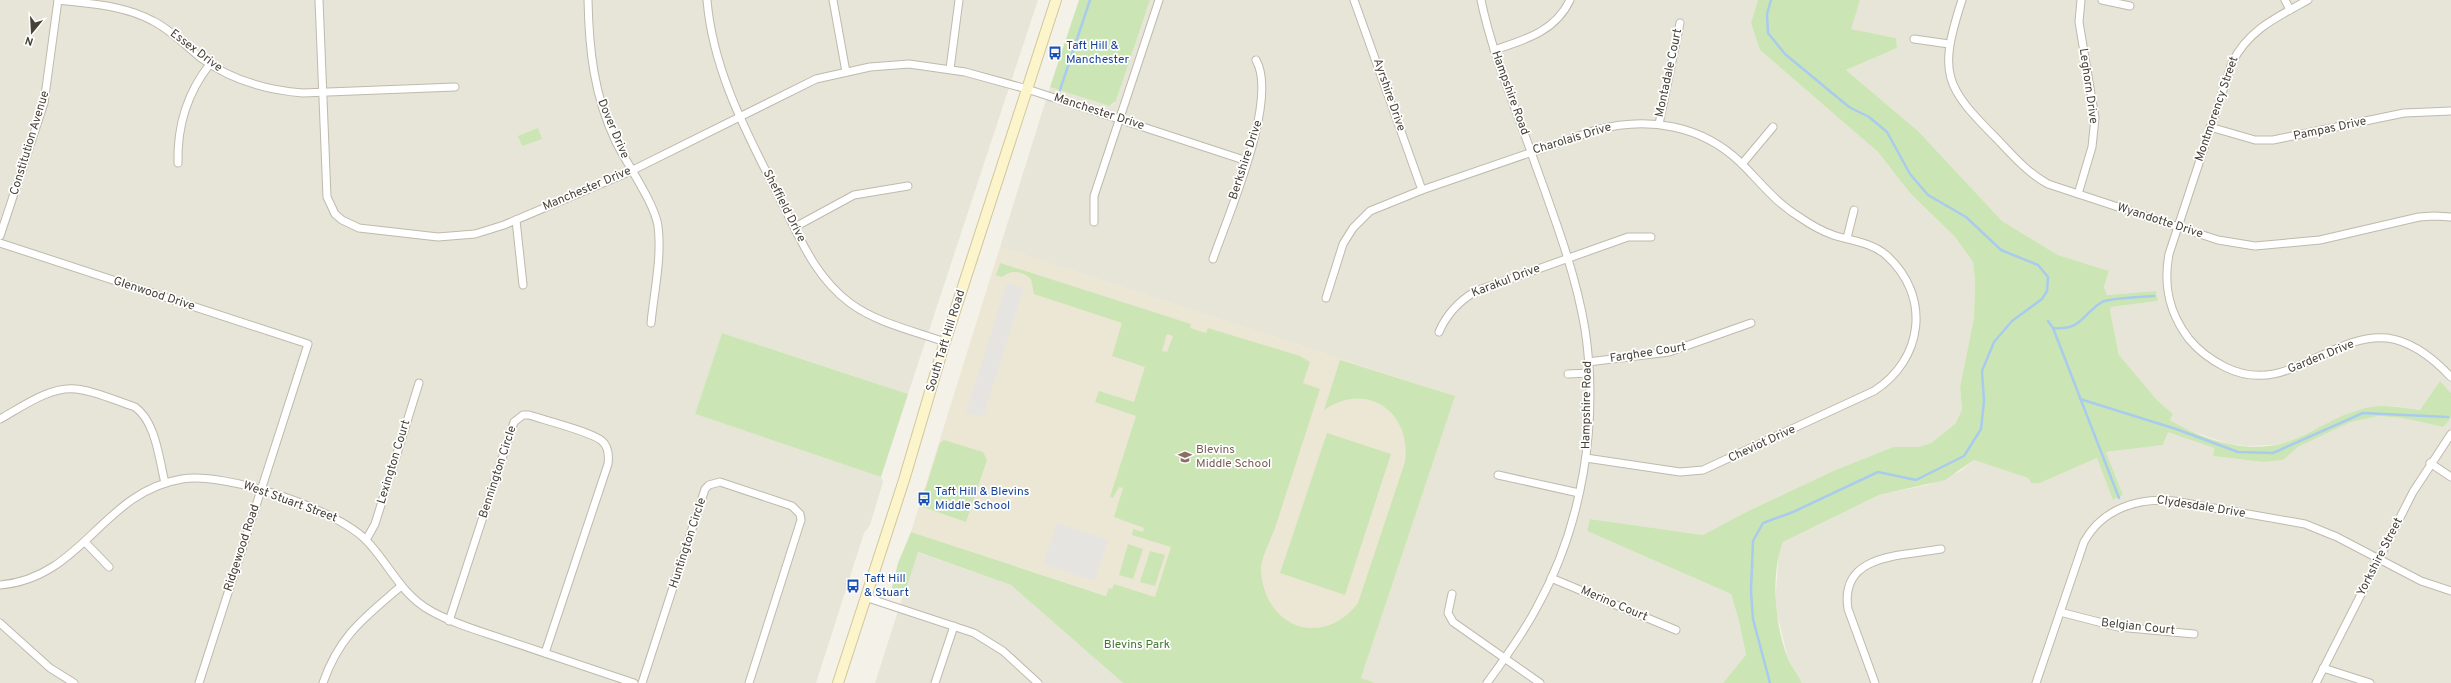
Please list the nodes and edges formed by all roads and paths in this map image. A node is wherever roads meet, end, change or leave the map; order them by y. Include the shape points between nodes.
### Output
1 (58, 0) edge
2 (319, 0) edge
3 (588, 0) edge
4 (708, 0) edge
5 (833, 0) edge
6 (959, 0) edge
7 (1056, 0) edge
8 (1159, 0) edge
9 (1354, 0) edge
10 (1481, 0) edge
11 (1570, 0) edge
12 (1962, 0) edge
13 (2081, 0) edge
14 (2102, 0) edge
15 (2285, 0) edge
16 (2308, 0) edge
17 (2130, 6) dead end
18 (2290, 10) junction
19 (1680, 23) dead end
20 (1914, 39) dead end
21 (1949, 44) junction
22 (1494, 50) junction
23 (1256, 60) dead end
24 (210, 64) junction
25 (950, 70) junction
26 (846, 72) junction
27 (455, 86) dead end
28 (1027, 89) junction
29 (322, 92) junction
30 (2451, 111) edge
31 (739, 117) junction
32 (1120, 119) junction
33 (1659, 124) junction
34 (1773, 127) dead end
35 (2210, 127) junction
36 (1531, 152) junction
37 (1247, 161) junction
38 (178, 163) dead end
39 (1742, 164) junction
40 (631, 171) junction
41 (908, 186) dead end
42 (1422, 190) junction
43 (2078, 194) junction
44 (1854, 210) dead end
45 (2451, 217) edge
46 (516, 220) junction
47 (1094, 222) dead end
48 (795, 227) junction
49 (2177, 227) junction
50 (0, 236) edge
51 (1651, 237) dead end
52 (1847, 238) junction
53 (0, 243) edge
54 (1566, 258) junction
55 (1213, 259) dead end
56 (523, 285) dead end
57 (1326, 298) dead end
58 (651, 323) dead end
59 (1752, 323) dead end
60 (1439, 332) dead end
61 (945, 342) junction
62 (308, 344) joint
63 (1912, 347) joint
64 (1588, 362) junction
65 (1589, 373) junction
66 (1568, 374) dead end
67 (2451, 377) edge
68 (419, 383) dead end
69 (0, 419) edge
70 (2451, 434) edge
71 (1586, 458) junction
72 (2430, 463) junction
73 (1498, 476) dead end
74 (2451, 477) edge
75 (165, 483) junction
76 (260, 490) junction
77 (1579, 493) junction
78 (366, 540) junction
79 (85, 542) junction
80 (1941, 549) dead end
81 (2379, 559) junction
82 (110, 567) dead end
83 (1551, 578) junction
84 (0, 585) edge
85 (400, 587) junction
86 (2451, 591) edge
87 (1452, 594) dead end
88 (865, 597) junction
89 (2060, 612) junction
90 (449, 621) junction
91 (0, 623) edge
92 (954, 626) junction
93 (1676, 630) dead end
94 (2194, 634) dead end
95 (545, 653) junction
96 (1504, 658) junction
97 (2323, 668) junction
98 (74, 683) edge
99 (199, 683) edge
100 (323, 683) edge
101 (634, 683) edge
102 (642, 683) edge
103 (749, 683) edge
104 (838, 683) edge
105 (935, 683) edge
106 (1038, 683) edge
107 (1487, 683) edge
108 (1540, 683) edge
109 (1875, 683) edge
110 (2036, 683) edge
111 (2316, 683) edge
112 (2370, 683) edge

1 - 24 street, Essex Drive via 135,13 167,30
1 - 50 street, Constitution Avenue via 44,103
2 - 29 street, Manchester Drive
3 - 40 street, Dover Drive via 589,39 596,86 606,118
4 - 31 street, Sheffield Drive via 719,64
5 - 26 street
6 - 25 street
7 - 28 main road, South Taft Hill Road
8 - 32 street
9 - 42 street, Ayrshire Drive
10 - 22 street, Hampshire Road
11 - 22 street via 1561,15 1540,33
12 - 21 street, Wyandotte Drive
13 - 43 street, Leghorn Drive via 2079,22 2095,118 2095,132
14 - 17 street
15 - 18 street
16 - 18 street, Montmorency Street
18 - 35 street, Montmorency Street via 2258,28 2239,49
19 - 33 street, Montadale Court
20 - 21 street
21 - 43 street, Wyandotte Drive via 1949,72 1955,90 1965,106 2033,175 2048,184
22 - 36 street, Hampshire Road
23 - 37 street, Berkshire Drive via 1261,70 1263,100 1258,127
24 - 29 street, Essex Drive via 226,74 261,87 285,92
24 - 38 street via 191,91 182,118 178,137
25 - 26 street, Manchester Drive via 908,64
25 - 28 street, Manchester Drive
26 - 31 street, Manchester Drive via 816,79
27 - 29 street, Essex Drive
28 - 32 street, Manchester Drive
28 - 61 main road, South Taft Hill Road
29 - 46 street, Manchester Drive via 326,191 330,205 342,220 359,228 444,237 474,234
30 - 35 street, Pampas Drive via 2404,113 2273,140 2256,140
31 - 40 street, Manchester Drive
31 - 48 street, Sheffield Drive
32 - 37 street, Manchester Drive
32 - 47 street via 1094,196
33 - 36 street, Charolais Drive via 1612,126
33 - 39 street, Charolais Drive via 1688,130 1702,136 1726,150
34 - 39 street
35 - 49 street, Montmorency Street
36 - 42 street, Charolais Drive
36 - 54 street, Hampshire Road
37 - 55 street, Berkshire Drive
39 - 52 street, Charolais Drive via 1784,207 1815,227
40 - 46 street, Manchester Drive
40 - 58 street, Dover Drive via 658,225 658,258
41 - 48 street via 854,195
42 - 57 street, Charolais Drive via 1370,211 1353,228 1343,244
43 - 49 street, Wyandotte Drive
44 - 52 street
45 - 49 street, Wyandotte Drive via 2419,217 2320,240 2272,246 2238,244
46 - 56 street
48 - 61 street, Sheffield Drive via 821,275 850,303 872,315
49 - 67 street, Garden Drive via 2166,270 2166,288 2171,306 2178,323 2194,345 2218,364 2241,373 2288,372 2364,340 2387,338 2414,346
51 - 54 street, Karakul Drive via 1628,237
52 - 63 street, Charolais Drive via 1869,245 1886,255 1902,275 1909,287 1916,313
53 - 62 street, Glenwood Drive
54 - 60 street, Karakul Drive via 1466,296 1450,311
54 - 64 street, Hampshire Road via 1584,328
59 - 64 street, Farghee Court via 1674,351
61 - 88 main road, South Taft Hill Road via 904,480
62 - 76 street, Ridgewood Road
63 - 71 street, Cheviot Drive via 1895,374 1874,391 1703,470 1680,472
64 - 65 street, Hampshire Road
65 - 66 street
65 - 71 street, Hampshire Road
68 - 78 street, Lexington Court via 375,524
69 - 75 street via 25,405 64,389 86,391 135,407 149,425
70 - 72 street, Yorkshire Street
71 - 77 street, Hampshire Road
72 - 74 street
72 - 81 street, Yorkshire Street
73 - 77 street
75 - 76 street, West Stuart Street via 214,478
75 - 79 street, West Stuart Street via 137,495 123,505
76 - 78 street, West Stuart Street via 334,517
76 - 99 street, Ridgewood Road
77 - 83 street, Hampshire Road via 1573,520
78 - 85 street, West Stuart Street
79 - 82 street
79 - 84 street, West Stuart Street via 48,571 22,582
80 - 109 street via 1869,563 1856,572 1850,581 1846,599 1848,609
81 - 86 street, Clydesdale Drive via 2421,580
81 - 89 street, Clydesdale Drive via 2305,524 2174,501 2144,500 2116,510 2090,530
81 - 97 street, Yorkshire Street
83 - 93 street, Merino Court
83 - 96 street, Hampshire Road via 1524,630
85 - 90 street, West Stuart Street via 428,610
85 - 100 street via 351,630 334,656
87 - 96 street via 1448,613 1453,622
88 - 92 street
88 - 104 main road, South Taft Hill Road
89 - 94 street, Belgian Court via 2118,627
89 - 110 street, Clydesdale Drive
90 - 95 street, West Stuart Street
90 - 95 street, Bennington Circle via 514,422 523,415 529,415 597,437 606,446 608,464
91 - 98 street via 50,668
92 - 105 street
92 - 106 street via 990,642
95 - 101 street, West Stuart Street
96 - 107 street, Hampshire Road
96 - 108 street
97 - 111 street, Yorkshire Street
97 - 112 street
102 - 103 street, Huntington Circle via 705,489 720,482 792,506 800,514 801,520

